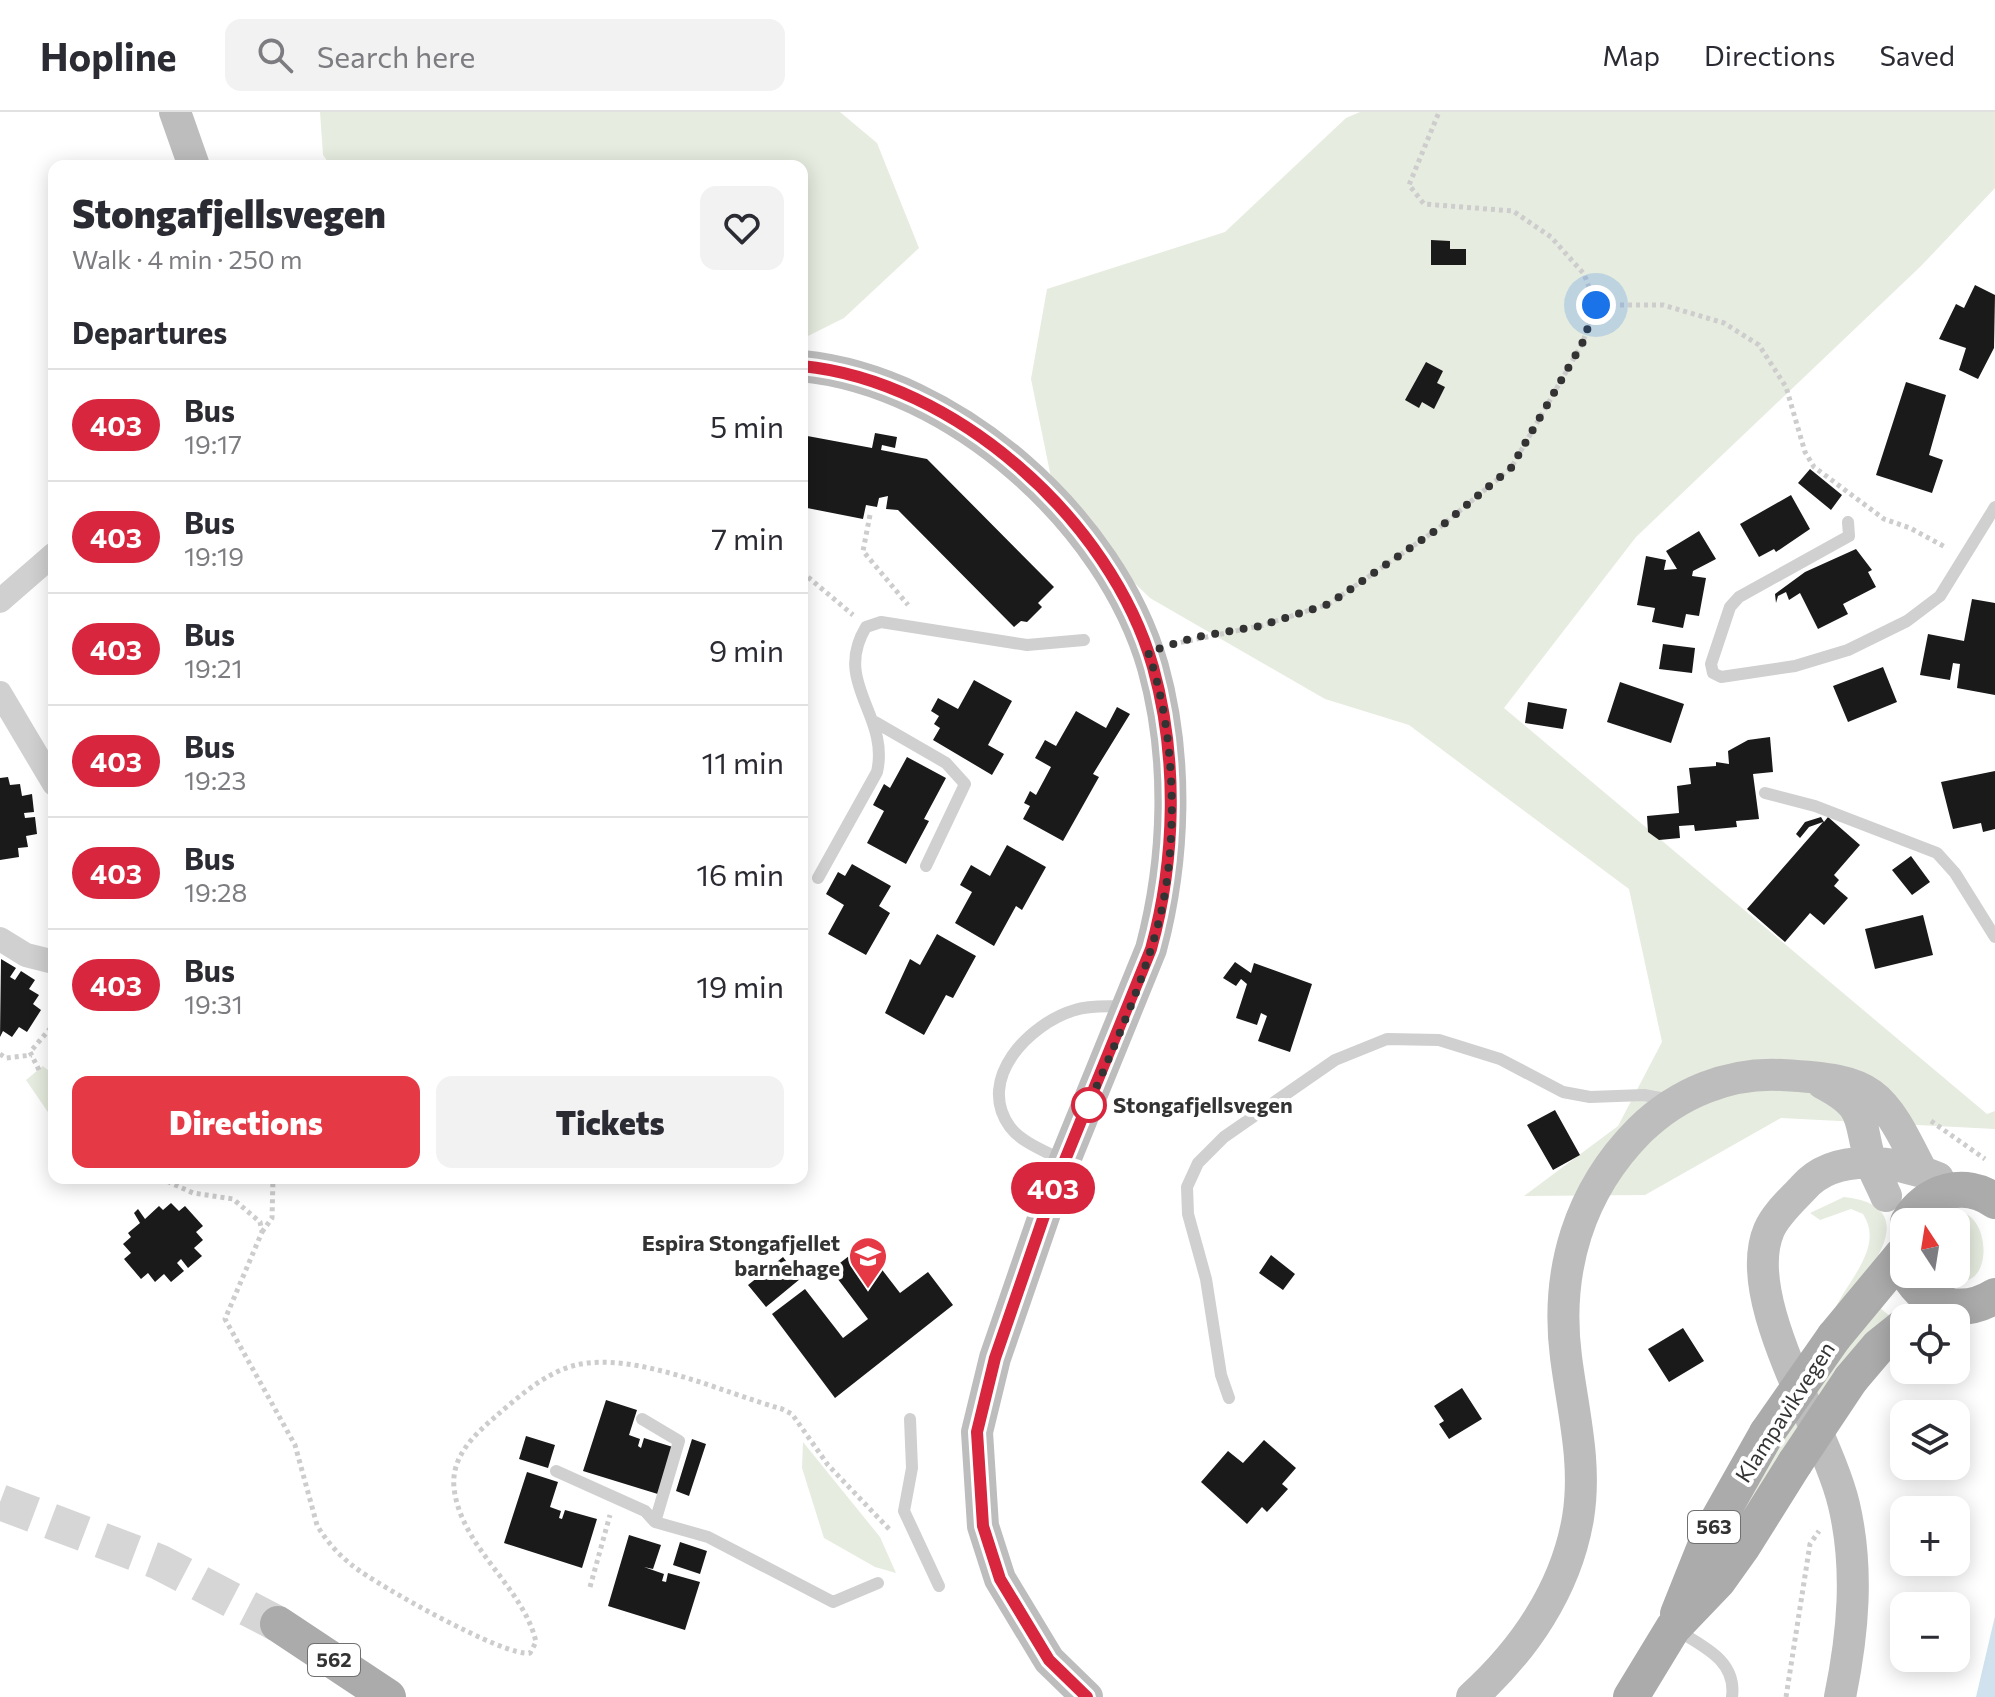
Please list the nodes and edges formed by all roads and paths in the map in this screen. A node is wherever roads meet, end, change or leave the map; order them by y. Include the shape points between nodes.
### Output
1 (175, 112) edge
2 (1439, 112) edge
3 (192, 160) edge
4 (1596, 305) junction
5 (808, 367) edge
6 (1995, 507) edge
7 (870, 515) dead end
8 (1848, 522) dead end
9 (1965, 558) junction
10 (48, 559) edge
11 (808, 577) edge
12 (0, 601) edge
13 (866, 627) junction
14 (927, 629) junction
15 (1084, 640) dead end
16 (1148, 652) junction
17 (0, 693) edge
18 (875, 722) junction
19 (48, 774) edge
20 (1765, 793) dead end
21 (926, 866) dead end
22 (818, 878) dead end
23 (1995, 937) edge
24 (0, 939) edge
25 (48, 960) edge
26 (1128, 1006) junction
27 (48, 1032) edge
28 (0, 1054) edge
29 (32, 1055) junction
30 (39, 1070) dead end
31 (1812, 1078) junction
32 (1674, 1101) junction
33 (1920, 1114) dead end
34 (1064, 1161) junction
35 (1870, 1161) junction
36 (1995, 1163) edge
37 (1922, 1172) junction
38 (173, 1184) edge
39 (273, 1184) edge
40 (1958, 1190) junction
41 (1995, 1201) edge
42 (1785, 1208) junction
43 (1890, 1208) edge
44 (1923, 1208) edge
45 (1890, 1223) edge
46 (262, 1232) junction
47 (1890, 1257) edge
48 (1995, 1296) edge
49 (1970, 1306) edge
50 (1890, 1337) edge
51 (1229, 1398) dead end
52 (642, 1419) dead end
53 (910, 1419) dead end
54 (556, 1471) dead end
55 (615, 1496) junction
56 (655, 1522) junction
57 (911, 1532) junction
58 (878, 1583) dead end
59 (939, 1586) dead end
60 (590, 1587) dead end
61 (278, 1624) tunnel mouth
62 (1673, 1628) junction
63 (388, 1697) edge
64 (1087, 1697) edge
65 (1472, 1697) edge
66 (1631, 1697) edge
67 (1732, 1697) edge
68 (1840, 1697) edge

1 - 3 street
2 - 4 path via 1409,185 1424,204 1513,211 1551,237 1584,274
4 - 9 path via 1663,305 1724,323 1759,345 1786,387 1814,467 1884,519
4 - 16 path via 1582,344 1511,468 1439,528 1329,604
5 - 16 street via 920,400 995,447 1088,543 1128,607
6 - 9 lane
7 - 14 path via 863,551
8 - 9 lane via 1849,536 1730,607 1711,664 1713,673 1721,677 1795,666 1869,643 1940,596
10 - 12 street
11 - 13 path
13 - 14 lane via 881,622
13 - 18 lane via 854,653 855,678
14 - 15 lane via 1027,645
16 - 26 street via 1166,734 1167,858 1161,913
17 - 19 street
18 - 21 lane via 946,763 965,784
18 - 22 lane via 877,772
20 - 23 lane via 1815,806 1937,853
24 - 25 street
26 - 34 street
26 - 34 lane via 1072,1011 1036,1032 1010,1057 999,1081 1010,1127
27 - 29 path
28 - 29 path
29 - 30 path
31 - 32 street via 1750,1076
31 - 35 street via 1842,1093 1863,1117
31 - 37 street via 1852,1081 1867,1089 1888,1110
32 - 51 lane via 1563,1092 1500,1059 1439,1040 1387,1039 1335,1060 1224,1137 1198,1163 1187,1187 1188,1214
32 - 65 street via 1620,1150 1578,1223 1562,1317 1582,1468 1577,1522 1540,1619
33 - 36 path
34 - 64 street via 983,1397 977,1432 978,1493 990,1553 1016,1610 1049,1660
35 - 37 street
35 - 42 street via 1813,1175
35 - 43 street
37 - 40 street
38 - 46 path via 233,1199 257,1216
39 - 46 path via 272,1218
40 - 41 main road
40 - 44 main road, 563 via 1930,1198
42 - 45 street via 1820,1187 1856,1184
42 - 68 street via 1763,1249 1763,1294 1824,1442 1844,1507 1854,1592
46 - 57 path via 225,1319 295,1445 317,1525 335,1550 369,1578 487,1641 522,1655 536,1642 462,1518 454,1488 457,1463 476,1433 506,1407 574,1365 611,1363 651,1370 782,1409 792,1414 828,1465 877,1518 891,1531
47 - 62 main road, Klampavikvegen / 563, bridge via 1767,1433 1710,1534
48 - 49 main road
50 - 62 main road, Klampavikvegen / 563, bridge via 1851,1379 1727,1569
52 - 56 lane via 679,1441
53 - 57 lane via 912,1468 904,1511
54 - 55 lane
55 - 56 lane
55 - 60 path
56 - 58 lane via 708,1537 833,1602
57 - 59 lane
61 - 63 main road, 562
62 - 66 main road, Klampavikvegen / 563
62 - 67 lane via 1718,1656 1730,1670

